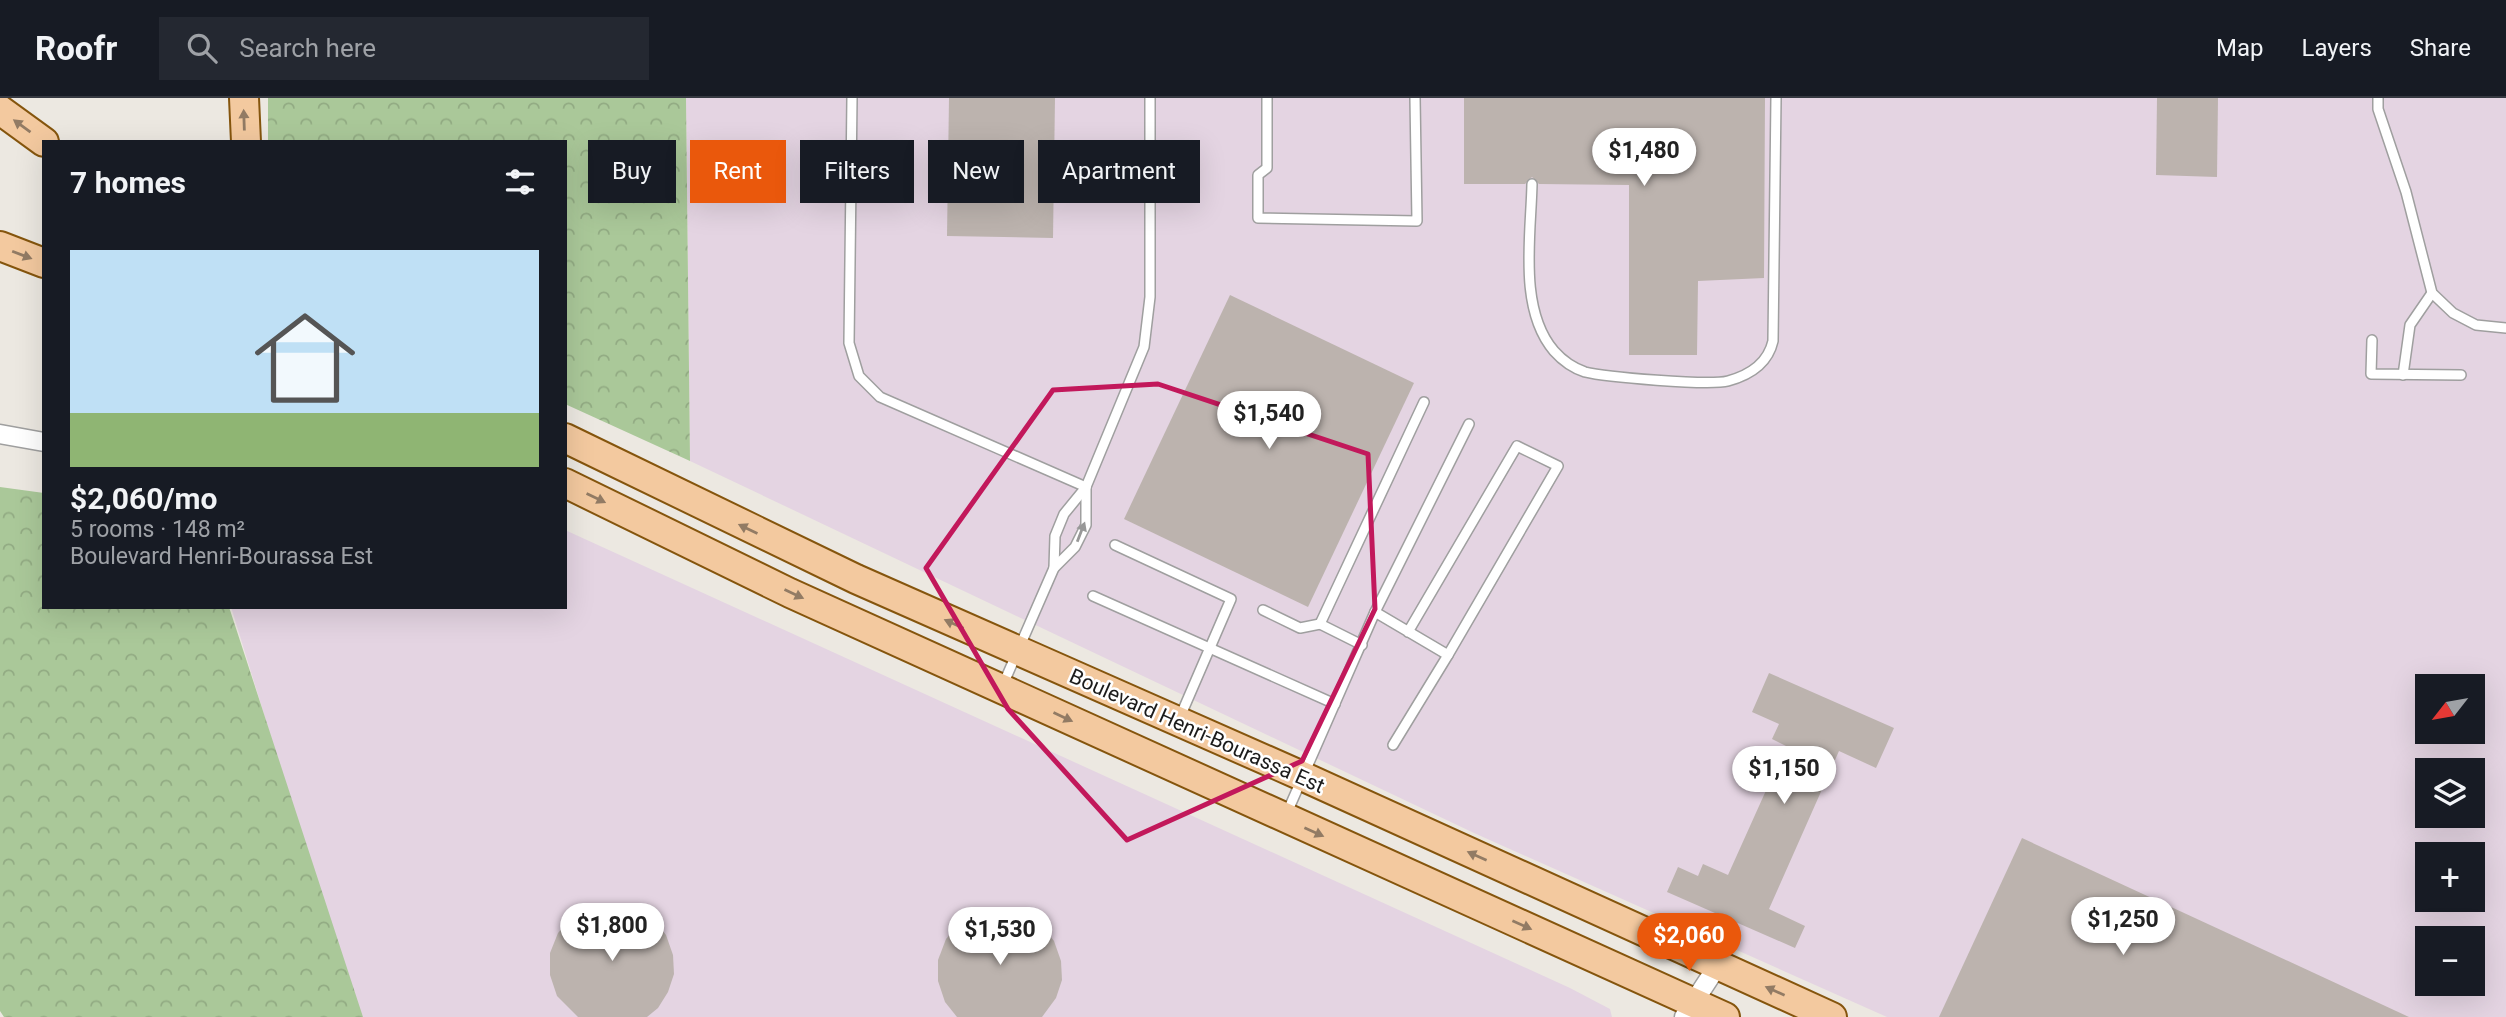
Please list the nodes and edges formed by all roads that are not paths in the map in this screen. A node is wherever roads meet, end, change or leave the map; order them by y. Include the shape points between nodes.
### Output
1 (244, 98) edge
2 (852, 98) edge
3 (1150, 98) edge
4 (1266, 98) edge
5 (1415, 98) edge
6 (1776, 98) edge
7 (2378, 98) edge
8 (0, 110) edge
9 (246, 140) edge
10 (42, 141) edge
11 (1532, 184) dead end
12 (0, 246) edge
13 (42, 262) edge
14 (2432, 293) junction
15 (2506, 327) edge
16 (2372, 340) dead end
17 (2403, 375) junction
18 (2461, 375) dead end
19 (1424, 402) dead end
20 (1469, 424) dead end
21 (0, 434) edge
22 (567, 439) edge
23 (42, 442) edge
24 (567, 484) edge
25 (1086, 487) junction
26 (1115, 545) dead end
27 (1054, 568) junction
28 (1093, 596) dead end
29 (1263, 610) dead end
30 (1375, 612) junction
31 (1320, 624) junction
32 (1408, 632) junction
33 (1362, 645) junction
34 (1210, 647) junction
35 (1017, 652) junction
36 (1448, 655) junction
37 (1001, 688) junction
38 (1335, 704) junction
39 (1178, 722) junction
40 (1392, 745) dead end
41 (1301, 776) junction
42 (1285, 818) junction
43 (1718, 965) junction
44 (1688, 1010) edge
45 (1725, 1017) edge
46 (1832, 1017) edge

9 -> 1 main road
2 - 25 lane via 849,343 859,376 880,397
3 - 25 lane via 1149,323 1137,369
4 - 5 lane via 1267,168 1258,175 1258,218 1417,221
6 - 11 lane via 1773,341 1760,366 1737,378 1713,384 1596,374 1573,367 1554,352 1539,324 1532,289
7 - 14 lane
10 -> 8 main road
12 -> 13 main road
14 - 15 lane via 2453,313 2476,325
14 - 17 lane via 2410,325
16 - 17 lane via 2371,374
17 - 18 lane
19 - 31 lane
20 - 30 lane
21 - 23 street
35 -> 22 main road, Boulevard Henri-Bourassa Est via 781,545
24 -> 37 main road, Boulevard Henri-Bourassa Est via 790,593
25 - 27 lane via 1055,536
27 -> 25 lane via 1076,547 1086,525
26 - 34 lane via 1231,599
27 - 35 lane
28 - 34 lane
29 - 31 lane via 1300,628
30 - 32 lane
30 - 33 lane
31 - 33 lane
32 - 36 lane
32 - 36 lane via 1517,446 1558,466
33 - 38 lane
34 - 38 lane
34 - 39 lane
35 - 37 lane
35 - 39 main road, Boulevard Henri-Bourassa Est
36 - 40 lane
37 -> 42 main road, Boulevard Henri-Bourassa Est
38 - 41 lane
39 - 41 main road, Boulevard Henri-Bourassa Est
41 - 42 lane
43 -> 41 main road, Boulevard Henri-Bourassa Est
42 -> 44 main road, Boulevard Henri-Bourassa Est
43 - 44 street
46 -> 43 main road, Boulevard Henri-Bourassa Est
44 - 45 main road, Boulevard Henri-Bourassa Est

